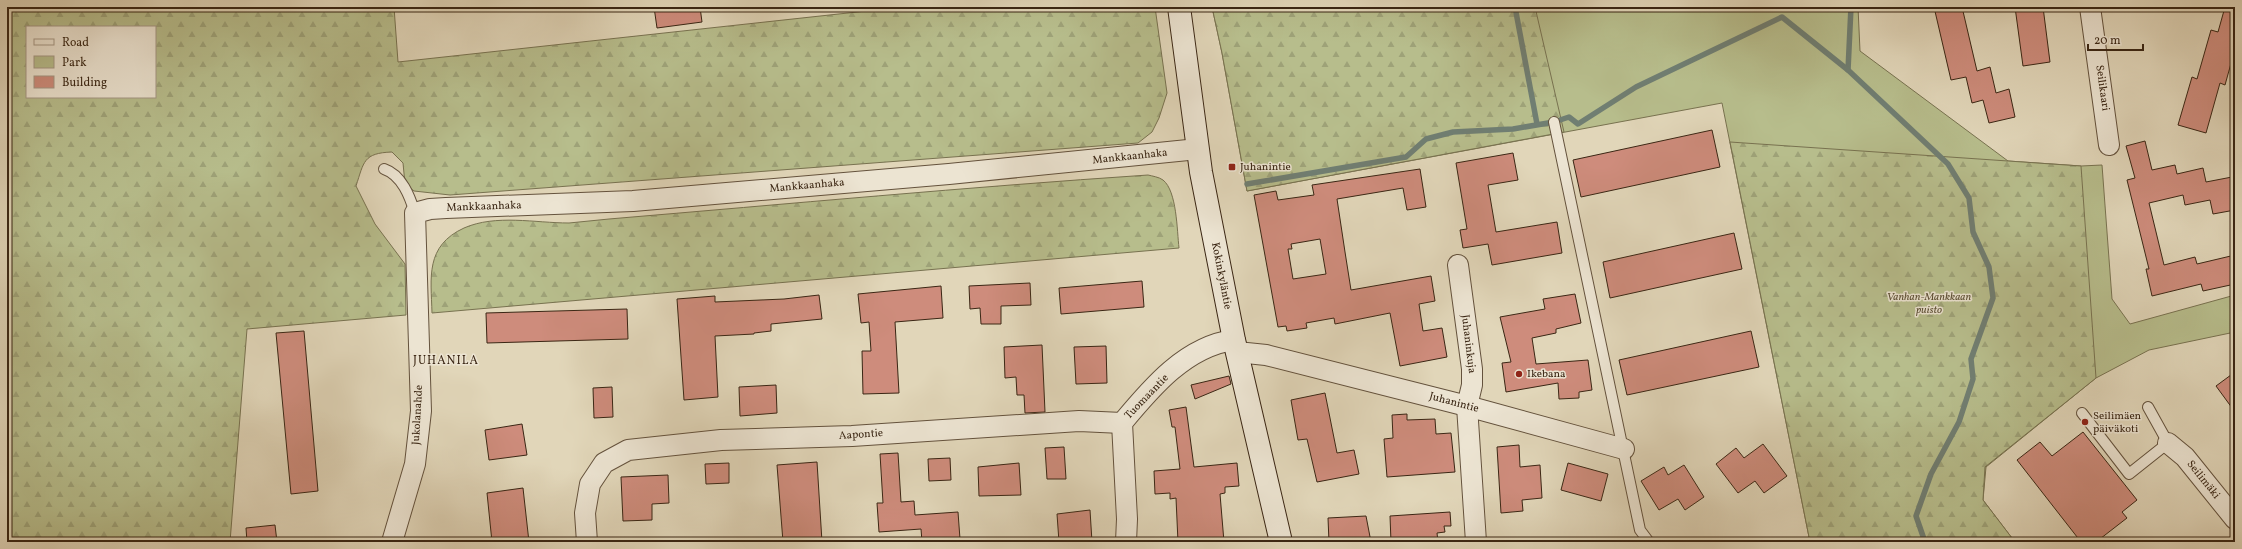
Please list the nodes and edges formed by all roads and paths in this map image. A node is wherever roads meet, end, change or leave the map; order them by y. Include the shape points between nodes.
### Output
1 (1179, 7) edge
2 (2090, 7) edge
3 (1554, 122) dead end
4 (2110, 145) dead end
5 (1198, 150) junction
6 (384, 169) dead end
7 (416, 213) junction
8 (1458, 265) dead end
9 (1236, 346) junction
10 (1467, 406) junction
11 (2148, 407) dead end
12 (2082, 413) dead end
13 (1122, 423) junction
14 (2168, 443) junction
15 (1624, 449) junction
16 (2235, 519) edge
17 (392, 542) edge
18 (587, 542) edge
19 (1126, 542) edge
20 (1281, 542) edge
21 (1476, 542) edge
22 (1649, 542) edge

1 - 5 main road, Kokinkyläntie
2 - 4 street, Seilikaari
3 - 15 lane
5 - 7 street, Mankkaanhaka via 633,201 446,208
5 - 9 main road, Kokinkyläntie
6 - 7 lane via 390,171 410,194
7 - 17 street, Jukolanahde via 421,411 415,464
8 - 10 street, Juhaninkuja via 1472,369 1472,385
9 - 10 street, Juhanintie
9 - 13 street, Tuomaantie via 1218,342 1189,357 1164,378
9 - 20 main road, Kokinkyläntie
10 - 15 street, Juhanintie
10 - 21 street, Juhaninkuja
11 - 14 lane
12 - 14 lane via 2129,474
13 - 18 street, Aapontie via 1079,422 852,436 721,440 628,450 604,463 590,484 585,513
13 - 19 street, Tuomaantie
14 - 16 street, Seilimäki via 2185,457
15 - 22 lane via 1640,530

